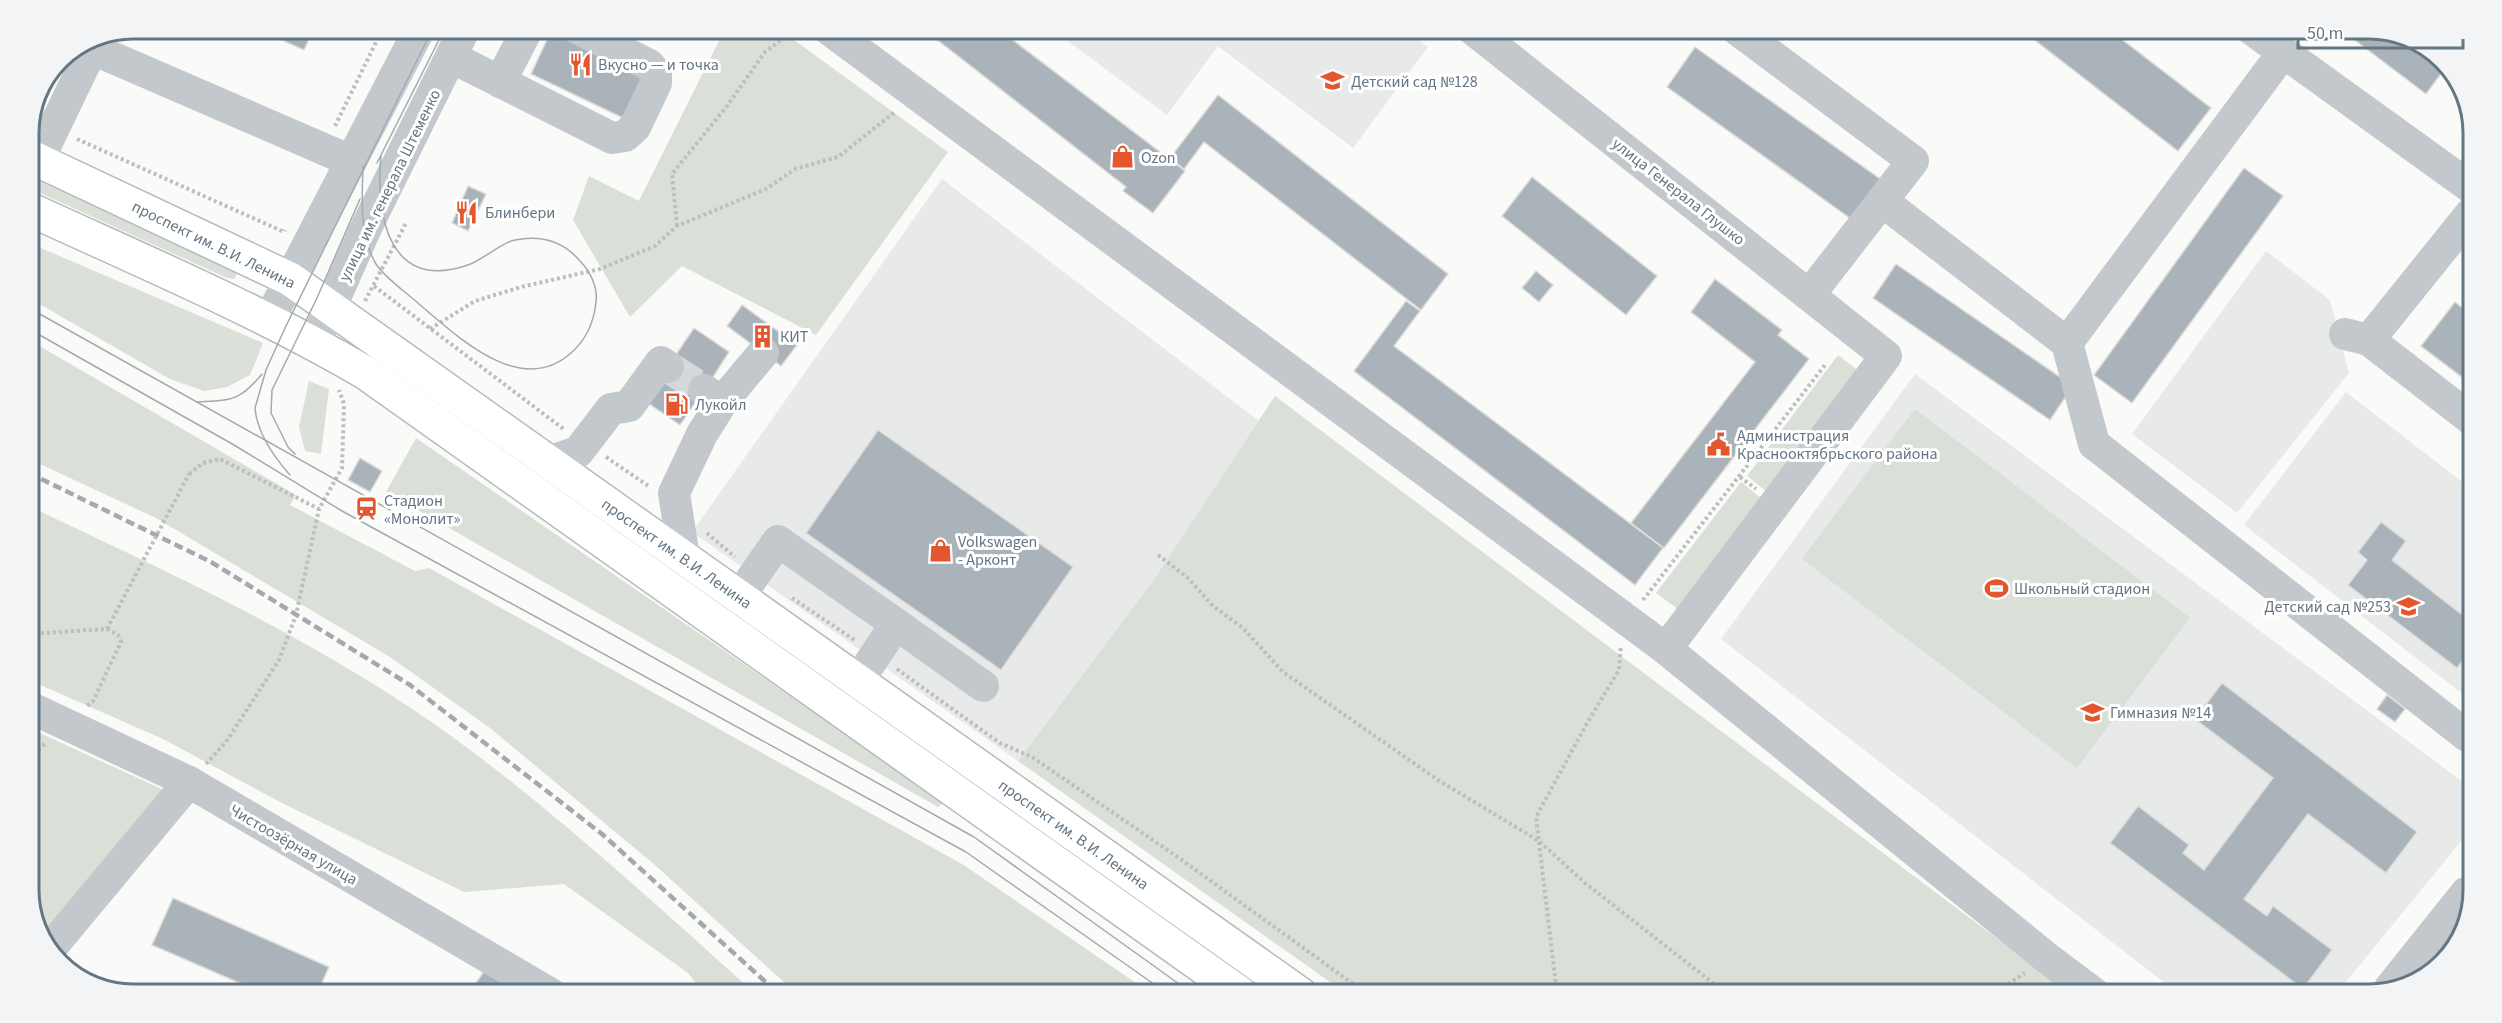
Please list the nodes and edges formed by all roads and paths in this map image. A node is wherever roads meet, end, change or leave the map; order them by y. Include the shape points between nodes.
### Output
1 (414, 39) edge
2 (460, 39) edge
3 (522, 39) edge
4 (599, 39) edge
5 (782, 39) edge
6 (843, 39) edge
7 (1485, 39) edge
8 (1750, 39) edge
9 (2264, 39) edge
10 (2282, 54) junction
11 (451, 57) junction
12 (500, 82) junction
13 (904, 105) dead end
14 (54, 129) junction
15 (39, 150) edge
16 (351, 161) junction
17 (39, 162) edge
18 (2463, 182) edge
19 (1882, 201) junction
20 (39, 214) edge
21 (2463, 222) edge
22 (406, 223) dead end
23 (677, 226) junction
24 (284, 232) dead end
25 (290, 279) junction
26 (1810, 294) junction
27 (341, 315) junction
28 (269, 320) junction
29 (430, 329) dead end
30 (2067, 343) junction
31 (324, 349) junction
32 (763, 352) dead end
33 (1825, 365) dead end
34 (668, 367) dead end
35 (2463, 414) edge
36 (548, 462) junction
37 (319, 509) junction
38 (1158, 555) dead end
39 (684, 558) junction
40 (738, 597) junction
41 (1626, 622) junction
42 (896, 624) junction
43 (107, 629) junction
44 (39, 633) edge
45 (1666, 649) junction
46 (858, 681) junction
47 (982, 686) dead end
48 (39, 711) edge
49 (66, 724) junction
50 (2463, 732) edge
51 (39, 749) edge
52 (1032, 757) dead end
53 (189, 782) junction
54 (1539, 841) junction
55 (2462, 899) edge
56 (56, 942) edge
57 (2030, 970) dead end
58 (2397, 980) edge
59 (534, 984) edge
60 (1227, 984) edge
61 (1286, 984) edge
62 (1352, 984) edge
63 (1556, 984) edge
64 (1714, 984) edge
65 (2008, 984) edge
66 (2082, 984) edge

1 - 16 street
2 - 11 street, улица им. генерала Штеменко
3 - 12 street
4 - 12 street via 649,64 656,73 656,83 635,127 625,136 612,138
5 - 23 path via 765,52 672,174
6 - 41 street
7 - 26 street, улица Генерала Глушко
8 - 19 street via 1913,161
9 - 10 street
10 - 18 street
10 - 30 street
11 - 12 street
11 - 27 street, улица им. генерала Штеменко via 365,230
13 - 23 path via 838,157 795,169 766,189
14 - 15 street
14 - 16 street via 86,61 93,54 102,53
14 - 24 path
16 - 25 street
17 - 25 main road, проспект им. В.И. Ленина
19 - 26 street
19 - 30 street
20 - 28 main road, проспект им. В.И. Ленина
21 - 35 street via 2357,337
22 - 27 path
23 - 29 path via 655,246 600,269 521,286 476,301
25 - 27 main road, проспект им. В.И. Ленина
25 - 28 street
26 - 45 street, улица Генерала Глушко via 1886,356
27 - 31 street, улица им. генерала Штеменко
27 - 36 main road, проспект им. В.И. Ленина
28 - 31 main road, проспект им. В.И. Ленина
30 - 50 street via 2094,444
31 - 37 path via 323,375 339,391 344,404 342,468
31 - 60 main road, проспект им. В.И. Ленина via 366,373
32 - 39 street via 713,396 702,434 674,494
33 - 41 path
34 - 36 street via 661,363 629,406 611,409 578,452
36 - 39 main road, проспект им. В.И. Ленина
37 - 43 path, bridge via 220,459 203,463 189,474
37 - 53 path via 296,615 279,660 226,742
38 - 54 path via 1243,628 1283,672 1438,780
39 - 40 main road, проспект им. В.И. Ленина
40 - 42 street via 778,541
40 - 46 main road, проспект им. В.И. Ленина
41 - 45 street
41 - 54 path via 1619,670 1536,817
42 - 46 street
42 - 47 street
43 - 44 path
43 - 49 path via 118,635 121,642 93,701
45 - 66 street
46 - 61 main road, проспект им. В.И. Ленина
48 - 49 street, Чистоозёрная улица
49 - 51 path
49 - 53 street, Чистоозёрная улица
52 - 62 path
53 - 56 street
53 - 59 street, Чистоозёрная улица
54 - 63 path
54 - 64 path via 1585,883
55 - 58 street
57 - 65 path

